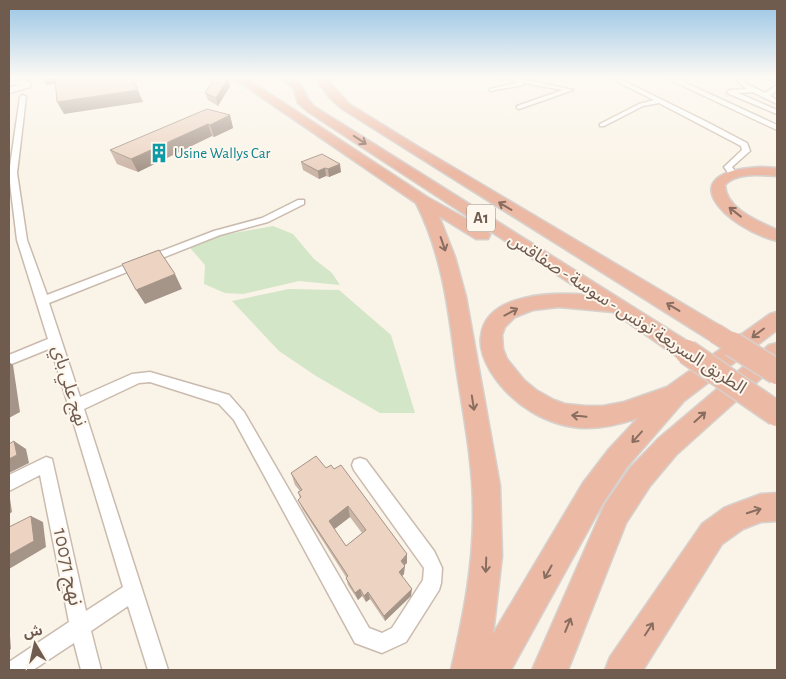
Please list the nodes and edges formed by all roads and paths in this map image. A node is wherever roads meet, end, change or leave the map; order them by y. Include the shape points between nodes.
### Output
1 (20, 109) edge
2 (284, 109) edge
3 (311, 109) edge
4 (349, 109) edge
5 (366, 109) edge
6 (634, 109) edge
7 (675, 109) edge
8 (735, 109) edge
9 (602, 126) dead end
10 (777, 128) edge
11 (412, 149) junction
12 (777, 172) edge
13 (734, 175) junction
14 (422, 200) junction
15 (301, 202) dead end
16 (777, 236) edge
17 (591, 288) junction
18 (43, 301) junction
19 (619, 306) junction
20 (777, 318) edge
21 (55, 341) junction
22 (9, 360) edge
23 (772, 362) edge
24 (676, 394) junction
25 (75, 406) junction
26 (777, 414) edge
27 (360, 465) dead end
28 (9, 483) edge
29 (777, 507) edge
30 (134, 591) junction
31 (80, 628) junction
32 (15, 670) edge
33 (91, 670) edge
34 (158, 670) edge
35 (469, 670) edge
36 (492, 670) edge
37 (550, 670) edge
38 (623, 670) edge

1 - 18 street, نهج علي باي via 13,173 15,191 22,240
2 - 14 highway
3 -> 17 highway, الطريق السريعة تونس - سوسة - صفاقس / A1
4 - 11 highway
5 - 11 highway, الطريق السريعة تونس - سوسة - صفاقس / A1
6 - 9 street
7 - 13 street via 744,144 746,151 728,167
8 - 10 street
23 -> 11 highway, الطريق السريعة تونس - سوسة - صفاقس / A1, bridge via 715,333
12 - 13 highway
16 -> 13 highway via 742,218 721,199 719,184
14 - 17 highway via 559,279
14 -> 35 highway via 442,240 452,276 486,486 486,575
15 - 18 street via 265,220 217,233
17 - 19 highway, الطريق السريعة تونس - سوسة - صفاقس / A1
18 - 21 street, نهج علي باي
24 -> 19 highway via 607,416 566,415 539,405 517,389 492,352 494,328 514,309 565,300
19 - 26 highway, الطريق السريعة تونس - سوسة - صفاقس / A1, bridge
20 -> 24 highway
21 - 22 street
21 - 25 street, نهج علي باي
37 -> 23 highway via 616,514 640,477 667,447
24 -> 36 highway via 618,458 592,493
25 - 27 street via 137,378 150,378 224,399 239,416 362,636 382,643 399,635 432,583 433,568
25 - 30 street, نهج علي باي
28 - 31 street, نهج 10071 via 46,464
38 -> 29 highway via 712,534 734,518 761,508
30 - 31 street
30 - 34 street, نهج علي باي
31 - 32 street
31 - 33 street, نهج 10071

